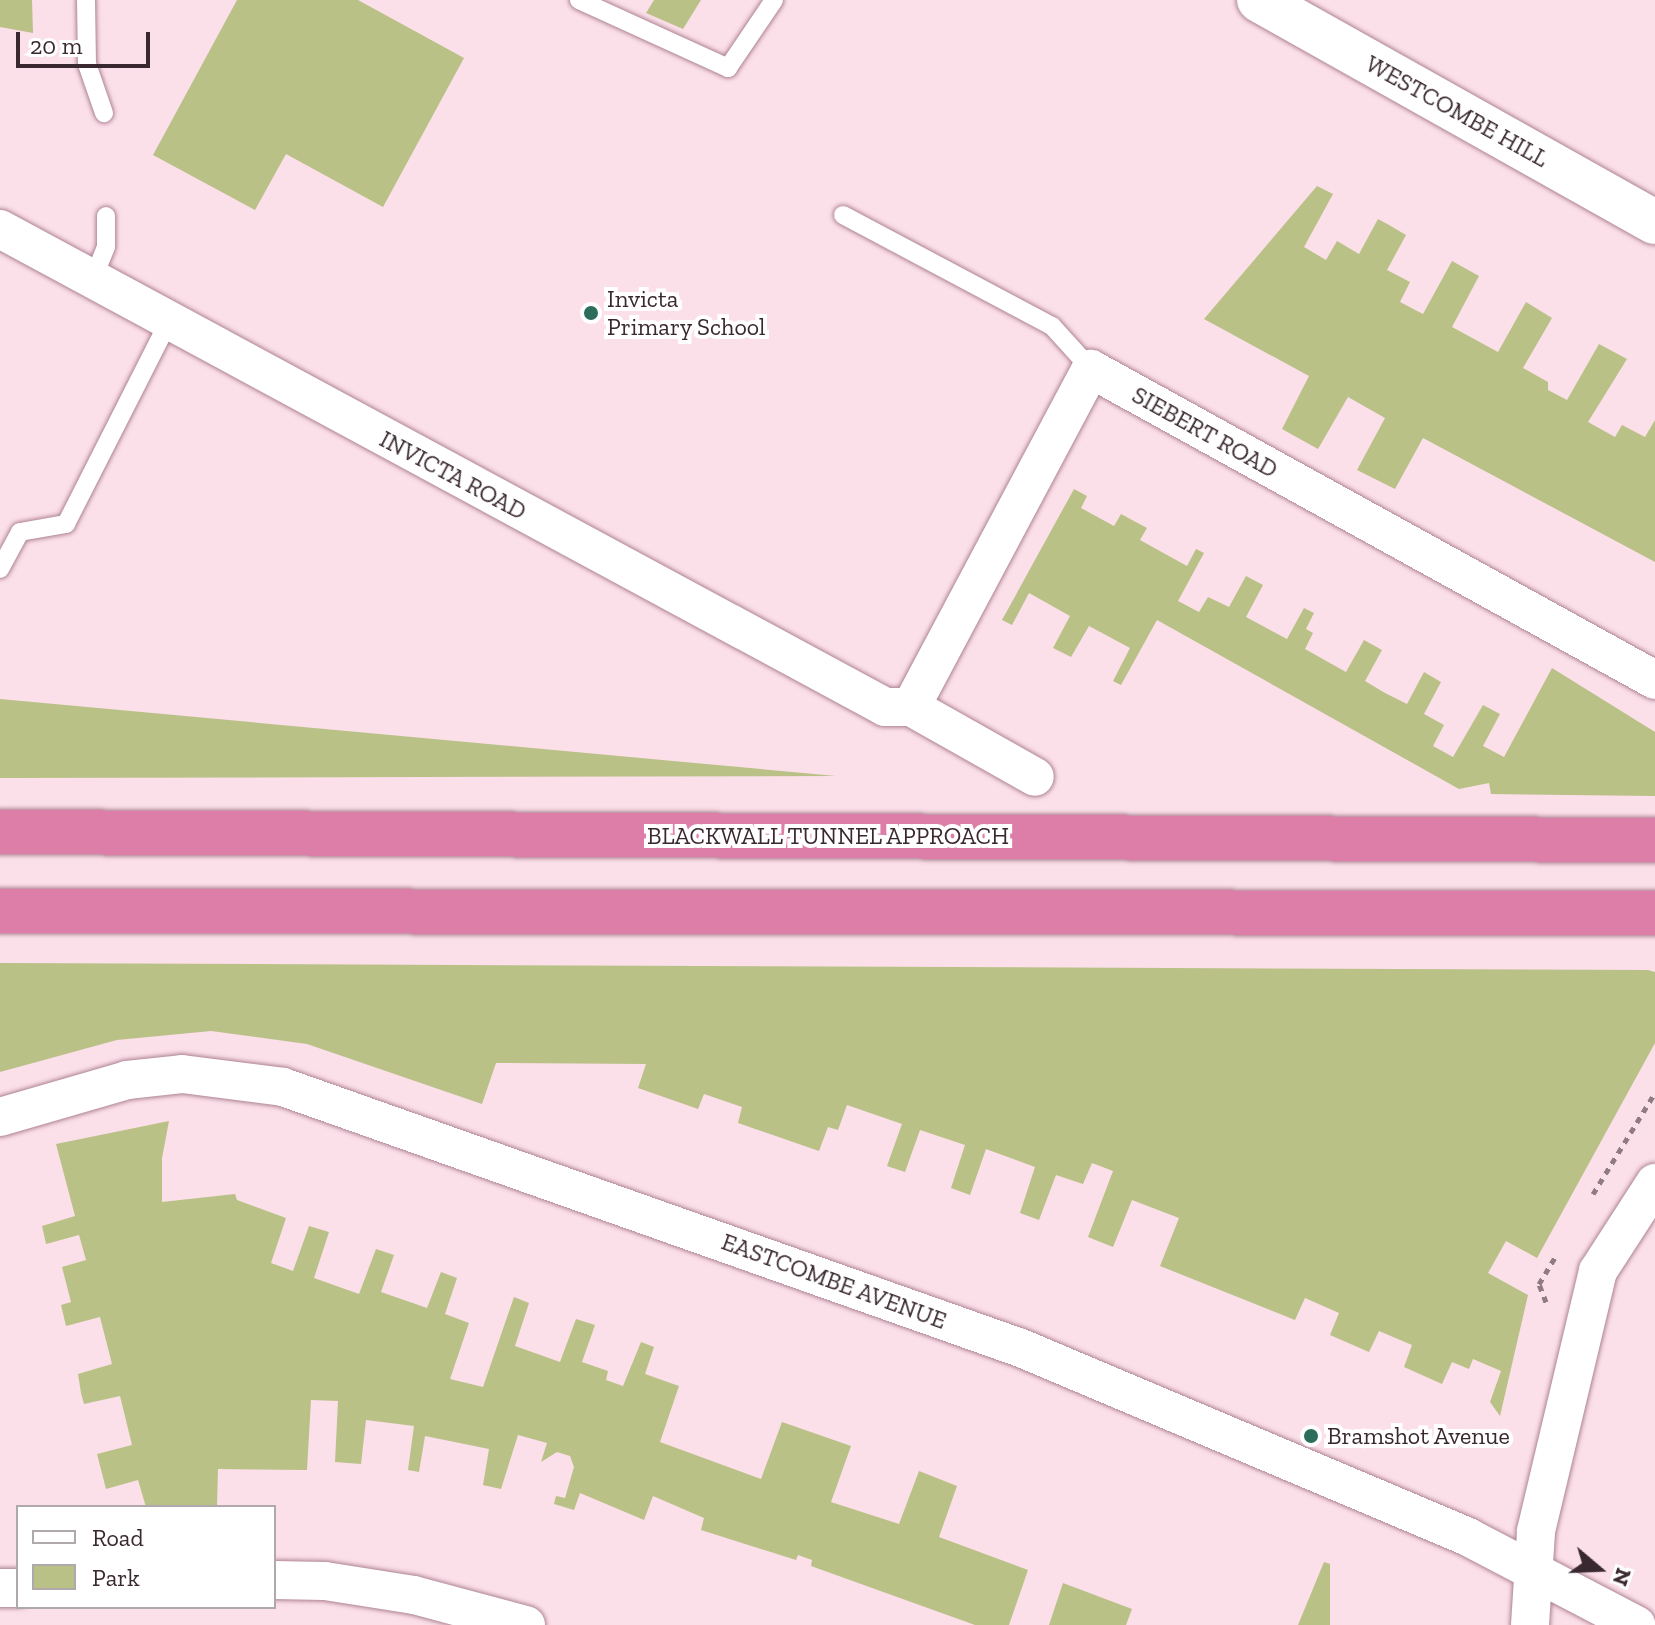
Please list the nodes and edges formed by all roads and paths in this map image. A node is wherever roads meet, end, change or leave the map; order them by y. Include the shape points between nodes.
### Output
1 (86, 0) edge
2 (579, 0) edge
3 (774, 0) edge
4 (1259, 0) edge
5 (104, 113) dead end
6 (843, 215) dead end
7 (106, 216) dead end
8 (1655, 222) edge
9 (0, 229) edge
10 (93, 279) junction
11 (169, 321) junction
12 (1091, 369) junction
13 (0, 569) edge
14 (1655, 680) edge
15 (911, 707) junction
16 (1035, 777) dead end
17 (0, 832) edge
18 (1655, 840) edge
19 (0, 911) edge
20 (1655, 913) edge
21 (0, 1117) edge
22 (1655, 1183) edge
23 (1533, 1568) junction
24 (276, 1580) edge
25 (526, 1625) edge
26 (1530, 1625) edge
27 (1636, 1625) edge

1 - 5 lane via 87,64
2 - 3 lane via 728,68
4 - 8 street, WESTCOMBE HILL
6 - 12 lane via 1052,326
7 - 10 lane via 106,246
9 - 10 street, INVICTA ROAD
10 - 11 street, INVICTA ROAD
11 - 13 lane via 66,524 20,532
11 - 15 street, INVICTA ROAD via 885,707
12 - 14 street, SIEBERT ROAD
12 - 15 street
15 - 16 street, INVICTA ROAD
17 - 18 highway, BLACKWALL TUNNEL APPROACH
19 - 20 highway
21 - 23 street, EASTCOMBE AVENUE via 127,1080 182,1074 283,1087 1021,1348
22 - 23 street via 1598,1271 1536,1531
23 - 26 street
23 - 27 street, EASTCOMBE AVENUE
24 - 25 street via 325,1581 414,1595

